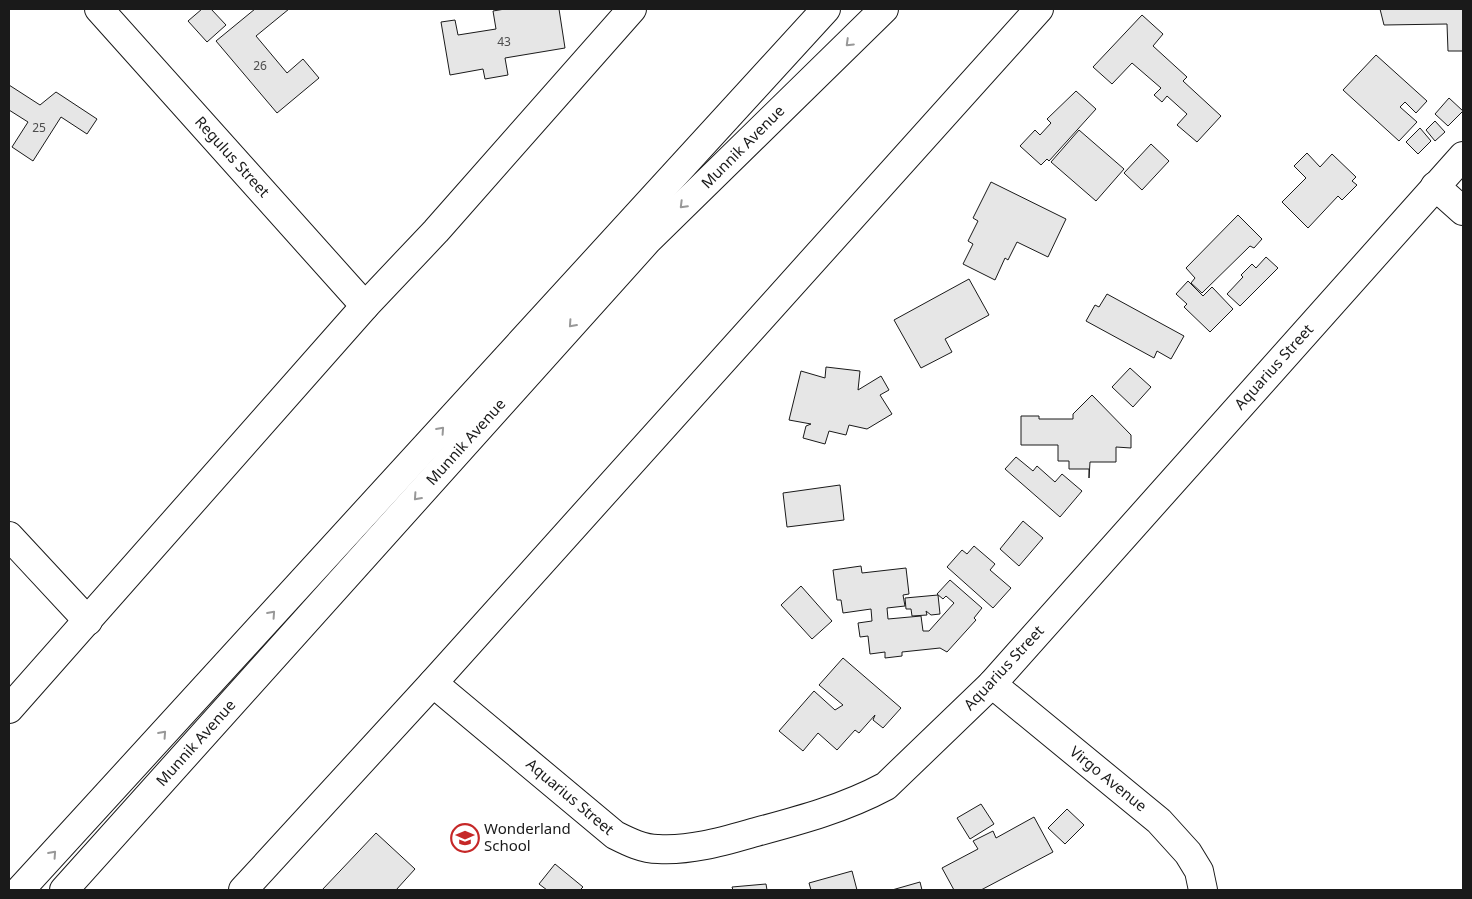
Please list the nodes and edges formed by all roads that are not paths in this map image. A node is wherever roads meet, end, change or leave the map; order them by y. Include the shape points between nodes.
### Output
1 (98, 9) edge
2 (632, 9) edge
3 (826, 9) edge
4 (884, 9) edge
5 (1039, 9) edge
6 (1463, 156) edge
7 (1435, 186) junction
8 (1463, 211) edge
9 (365, 306) junction
10 (9, 536) edge
11 (88, 621) junction
12 (433, 683) junction
13 (992, 684) junction
14 (9, 709) edge
15 (20, 890) edge
16 (64, 890) edge
17 (243, 890) edge
18 (1203, 890) edge

1 - 9 street, Regulus Street
2 - 9 street
15 -> 3 street, Munnik Avenue
4 -> 16 street, Munnik Avenue via 648,240
5 - 12 street
6 - 7 street, Aquarius Street
7 - 8 street
7 - 13 street, Aquarius Street
9 - 11 street
10 - 11 street
11 - 14 street
12 - 13 street, Aquarius Street via 615,835 634,845 657,849 703,847 810,818 866,796 886,786
12 - 17 street
13 - 18 street, Virgo Avenue via 1159,821 1188,852 1200,871

